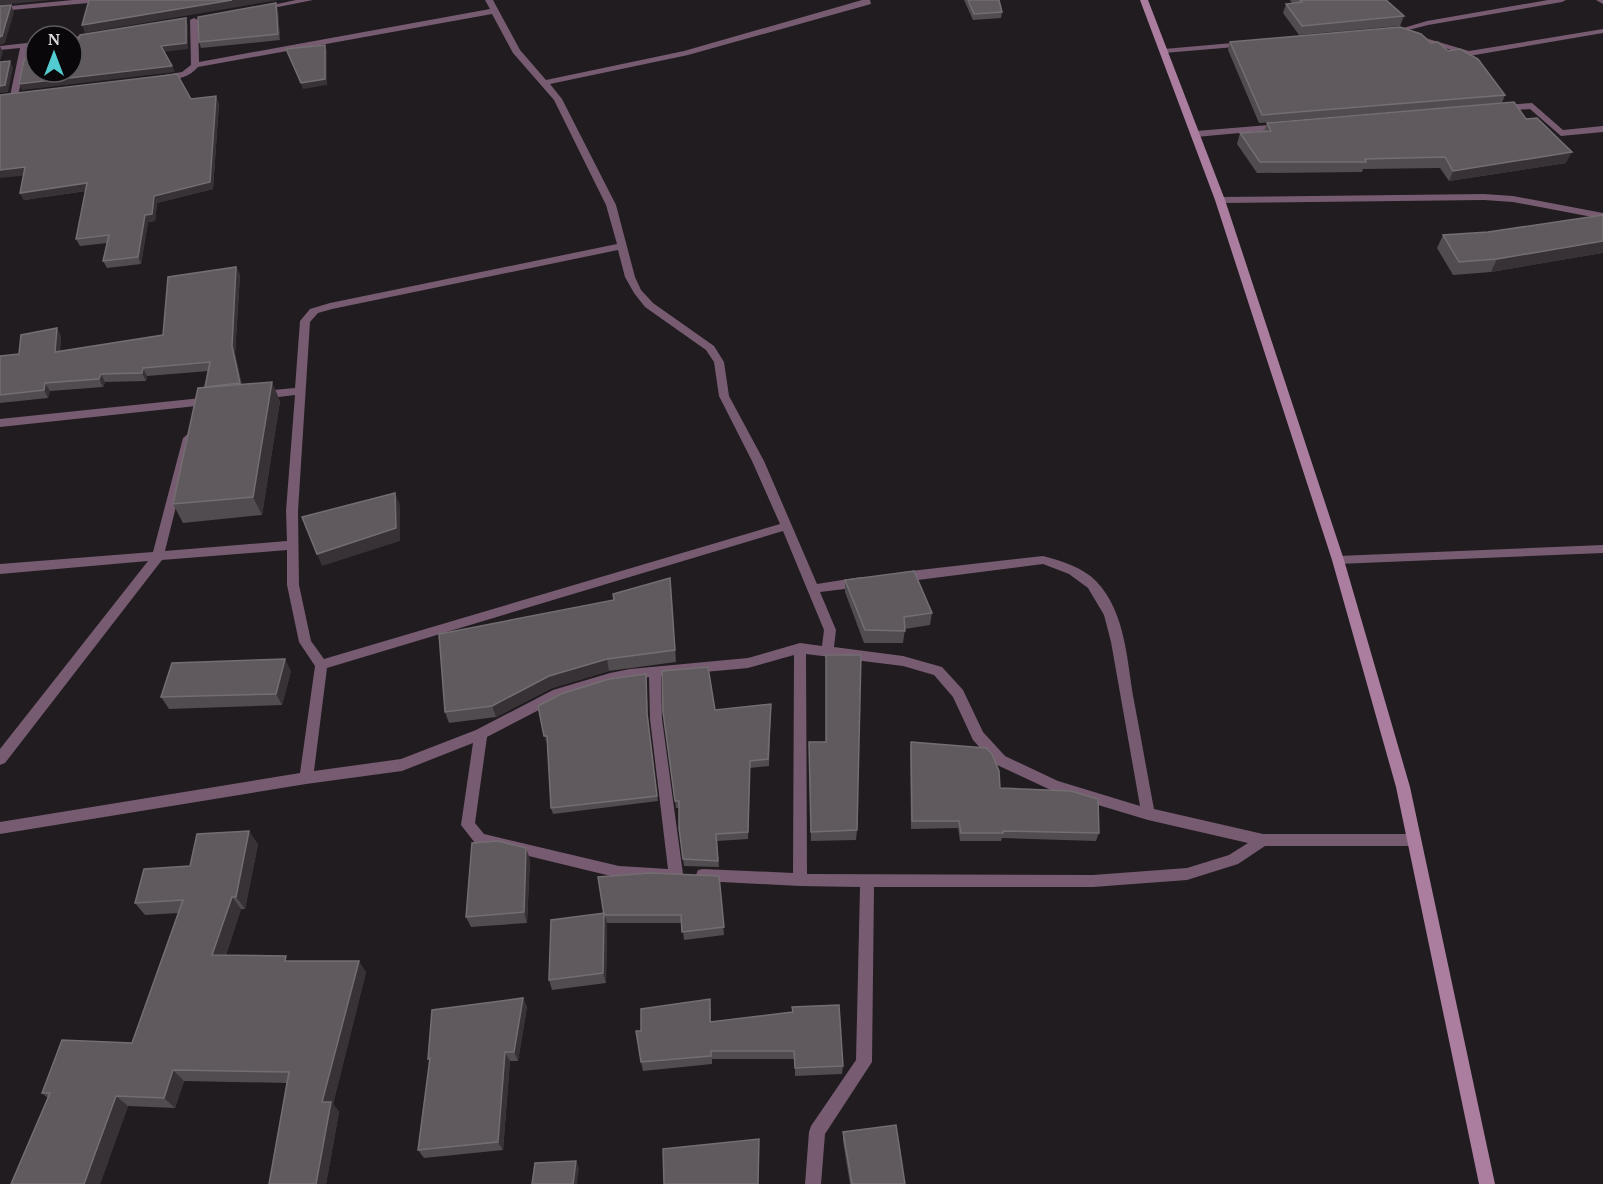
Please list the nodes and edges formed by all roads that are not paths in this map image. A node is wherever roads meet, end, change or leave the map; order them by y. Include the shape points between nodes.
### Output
1 (99, 0) edge
2 (309, 0) edge
3 (489, 0) edge
4 (878, 0) edge
5 (1144, 0) edge
6 (1562, 0) edge
7 (867, 1) edge
8 (0, 9) edge
9 (248, 10) edge
10 (494, 12) junction
11 (205, 18) edge
12 (194, 20) junction
13 (184, 22) edge
14 (1397, 31) junction
15 (1385, 32) edge
16 (1603, 32) edge
17 (104, 34) edge
18 (84, 37) edge
19 (1257, 43) edge
20 (24, 46) edge
21 (0, 48) edge
22 (24, 49) edge
23 (1164, 51) junction
24 (195, 65) junction
25 (149, 80) edge
26 (544, 83) junction
27 (25, 95) edge
28 (1489, 109) edge
29 (1290, 126) edge
30 (1603, 129) edge
31 (1196, 134) junction
32 (1220, 200) junction
33 (1603, 216) edge
34 (622, 246) junction
35 (299, 391) junction
36 (254, 396) edge
37 (220, 400) edge
38 (195, 413) junction
39 (0, 423) edge
40 (787, 526) junction
41 (291, 545) junction
42 (1603, 549) edge
43 (158, 557) junction
44 (1338, 560) junction
45 (0, 568) edge
46 (812, 589) junction
47 (800, 648) junction
48 (827, 652) junction
49 (321, 665) junction
50 (655, 674) junction
51 (482, 734) junction
52 (0, 759) edge
53 (306, 778) junction
54 (1148, 814) junction
55 (0, 828) edge
56 (1263, 840) junction
57 (1414, 840) junction
58 (676, 874) junction
59 (800, 879) junction
60 (867, 879) junction
61 (813, 1184) edge
62 (1487, 1184) edge

1 - 8 street
2 - 9 street
3 - 10 street
4 - 7 street
5 - 23 street
6 - 14 street
7 - 26 street via 685,53
10 - 24 street
10 - 26 street via 516,51
11 - 12 street
12 - 13 street
12 - 24 street
14 - 15 street
14 - 16 street via 1469,54
17 - 18 street
19 - 23 street
20 - 21 street
22 - 27 street via 10,97
23 - 31 street
24 - 25 street via 182,76
26 - 34 street via 558,99 599,179
28 - 30 street via 1532,106 1561,133
29 - 31 street
31 - 32 street
32 - 33 street via 1484,197
32 - 44 street
34 - 35 street via 314,311 305,321
34 - 40 street via 637,291 710,348 719,362 724,396
35 - 36 street
35 - 41 street
37 - 38 street
38 - 39 street
38 - 43 street
40 - 46 street
40 - 49 street
41 - 43 street
41 - 49 street via 293,585 305,642
42 - 44 street
43 - 45 street
43 - 52 street
44 - 57 street via 1403,787
46 - 48 street via 830,630
46 - 54 street via 1043,560 1085,578 1097,591 1111,619
47 - 48 street
47 - 50 street via 748,663
47 - 59 street
48 - 54 street via 903,661 938,670 958,694 978,736 1000,760 1054,786
49 - 53 street
50 - 51 street via 630,674 558,694
50 - 58 street via 656,719
51 - 53 street via 402,765
51 - 58 street via 468,825 480,839 619,872
53 - 55 street
54 - 56 street
56 - 57 street
56 - 60 street via 1233,860 1187,874 1093,881
57 - 62 street
58 - 59 street
59 - 60 street
60 - 61 street via 864,1062 817,1132

